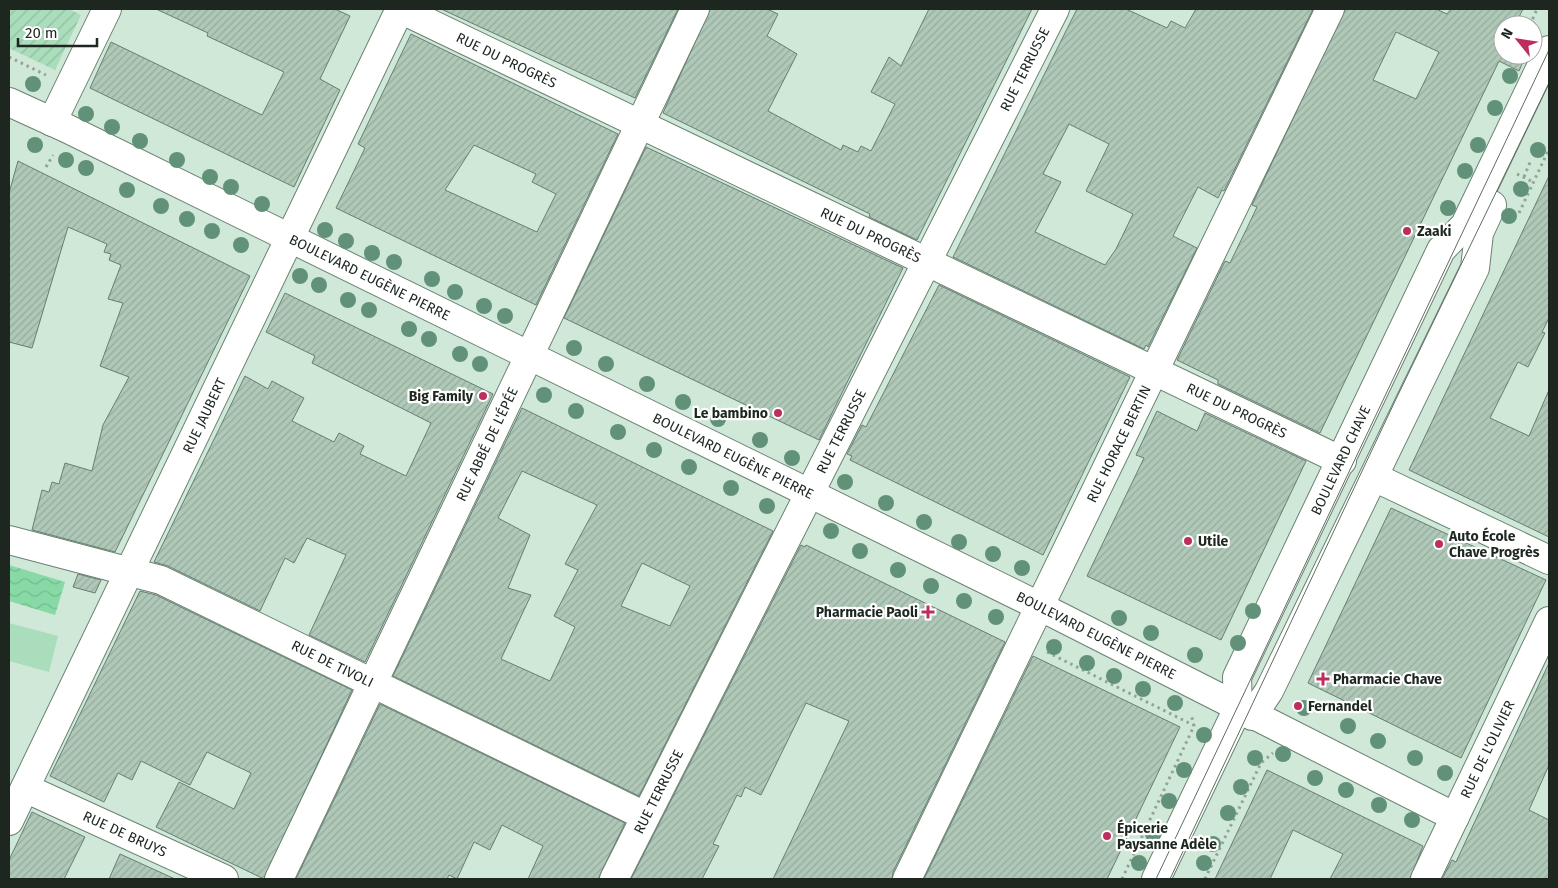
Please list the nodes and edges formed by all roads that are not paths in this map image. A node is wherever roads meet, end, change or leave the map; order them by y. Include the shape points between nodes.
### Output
1 (107, 9) edge
2 (400, 9) edge
3 (695, 9) edge
4 (1055, 9) edge
5 (1330, 9) edge
6 (1549, 50) edge
7 (1549, 84) edge
8 (9, 103) edge
9 (52, 122) junction
10 (640, 124) junction
11 (288, 238) junction
12 (928, 262) junction
13 (528, 356) junction
14 (1155, 370) junction
15 (1342, 461) junction
16 (1374, 477) junction
17 (810, 495) junction
18 (9, 540) edge
19 (1549, 560) edge
20 (129, 572) junction
21 (1041, 608) junction
22 (1549, 621) edge
23 (373, 682) junction
24 (1245, 712) junction
25 (25, 788) junction
26 (645, 816) junction
27 (1455, 817) junction
28 (9, 822) edge
29 (224, 879) edge
30 (279, 879) edge
31 (614, 879) edge
32 (907, 879) edge
33 (1156, 879) edge
34 (1425, 879) edge

1 - 9 street
2 - 10 street, RUE DU PROGRÈS
2 - 11 street, RUE JAUBERT
3 - 10 street, RUE ABBÉ DE L'ÉPÉE
4 - 12 street, RUE TERRUSSE
5 - 14 street, RUE HORACE BERTIN
6 - 15 street, BOULEVARD CHAVE via 1464,226 1441,250
7 - 16 street, BOULEVARD CHAVE via 1479,233 1475,268
8 - 9 street, BOULEVARD EUGÈNE PIERRE
9 - 11 street, BOULEVARD EUGÈNE PIERRE
10 - 12 street, RUE DU PROGRÈS
10 - 13 street, RUE ABBÉ DE L'ÉPÉE
11 - 13 street, BOULEVARD EUGÈNE PIERRE
11 - 20 street, RUE JAUBERT
12 - 14 street, RUE DU PROGRÈS
12 - 17 street, RUE TERRUSSE
13 - 17 street, BOULEVARD EUGÈNE PIERRE
13 - 23 street, RUE ABBÉ DE L'ÉPÉE
14 - 15 street, RUE DU PROGRÈS
14 - 21 street, RUE HORACE BERTIN
15 - 24 street, BOULEVARD CHAVE via 1237,677
16 - 19 street
16 - 24 street, BOULEVARD CHAVE via 1270,691
17 - 21 street, BOULEVARD EUGÈNE PIERRE
17 - 26 street, RUE TERRUSSE
18 - 20 street, RUE DE TIVOLI
20 - 23 street, RUE DE TIVOLI via 161,580
20 - 25 street, RUE JAUBERT
21 - 24 street, BOULEVARD EUGÈNE PIERRE
21 - 32 street, RUE HORACE BERTIN
22 - 27 street, RUE DE L'OLIVIER
23 - 26 street, RUE DE TIVOLI
23 - 30 street, RUE ABBÉ DE L'ÉPÉE
24 - 27 street, BOULEVARD EUGÈNE PIERRE
24 - 33 street, BOULEVARD CHAVE
25 - 28 street, RUE JAUBERT
25 - 29 street, RUE DE BRUYS
26 - 31 street, RUE TERRUSSE
27 - 34 street, RUE DE L'OLIVIER

